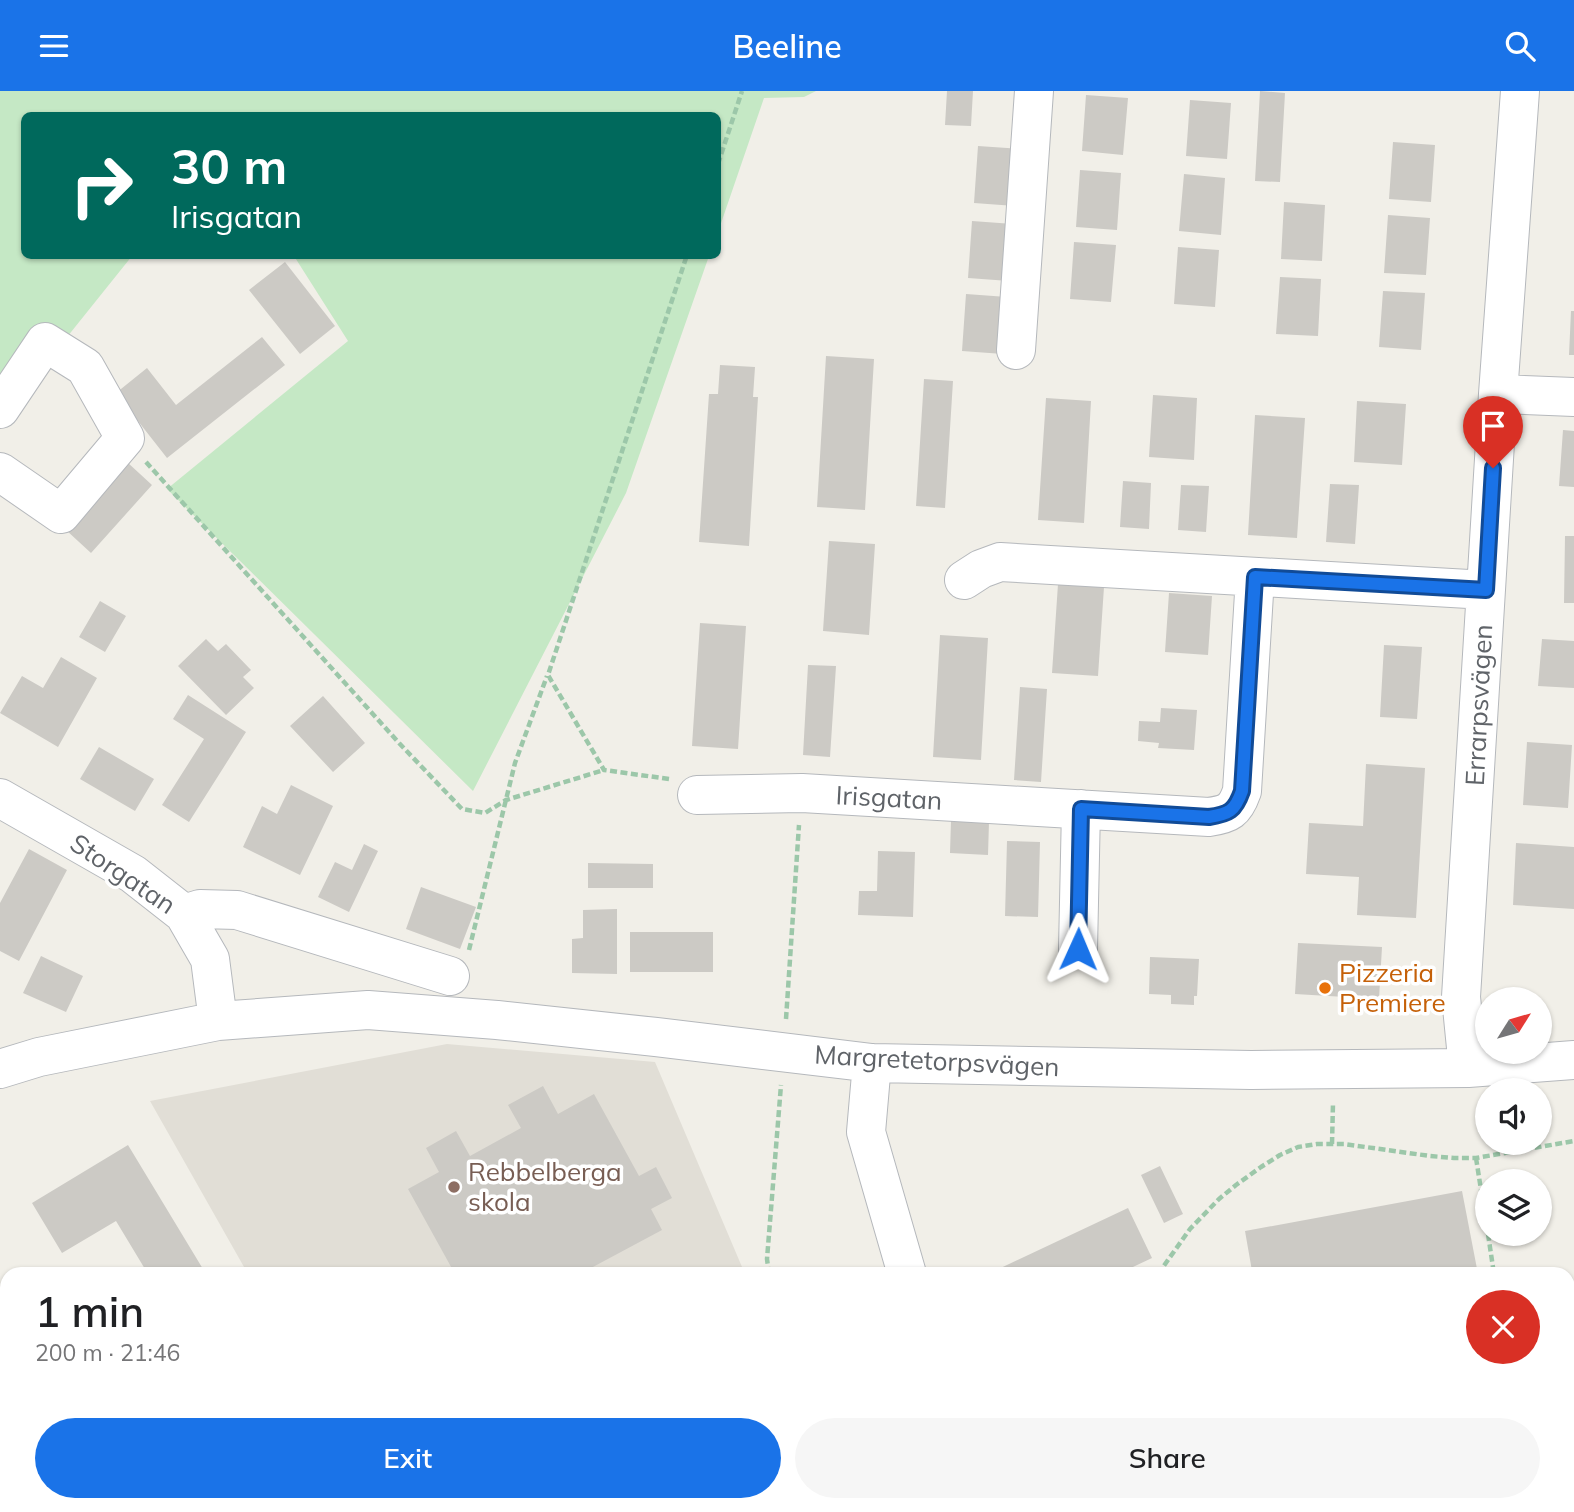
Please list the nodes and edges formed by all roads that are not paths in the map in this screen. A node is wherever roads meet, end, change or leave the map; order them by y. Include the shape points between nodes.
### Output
1 (1034, 91) edge
2 (1520, 91) edge
3 (1016, 350) dead end
4 (1498, 394) junction
5 (1574, 397) edge
6 (0, 409) edge
7 (0, 472) edge
8 (1255, 577) junction
9 (964, 580) dead end
10 (1486, 590) junction
11 (697, 795) road end
12 (0, 798) edge
13 (1081, 809) junction
14 (184, 914) junction
15 (1078, 949) dead end
16 (450, 976) road end
17 (218, 1021) junction
18 (1574, 1060) edge
19 (872, 1063) junction
20 (0, 1069) edge
21 (1468, 1069) junction
22 (905, 1267) edge

1 - 3 street
2 - 4 street, Errarpsvägen
4 - 5 street
4 - 10 street, Errarpsvägen
6 - 7 street via 45,342 85,367 125,438 61,514
8 - 9 street via 1000,562
8 - 10 street
8 - 13 street, Irisgatan via 1238,804 1231,811 1209,817
10 - 21 street, Errarpsvägen via 1461,997
11 - 13 street, Irisgatan via 802,793
12 - 14 street, Storgatan via 133,874
13 - 15 street
14 - 16 street via 200,909 237,910
14 - 17 street, Storgatan via 210,959
17 - 19 street, Margretetorpsvägen via 368,1010 497,1020
17 - 20 street, Margretetorpsvägen
18 - 21 street, Margretetorpsvägen
19 - 21 street, Margretetorpsvägen
19 - 22 street via 866,1132

